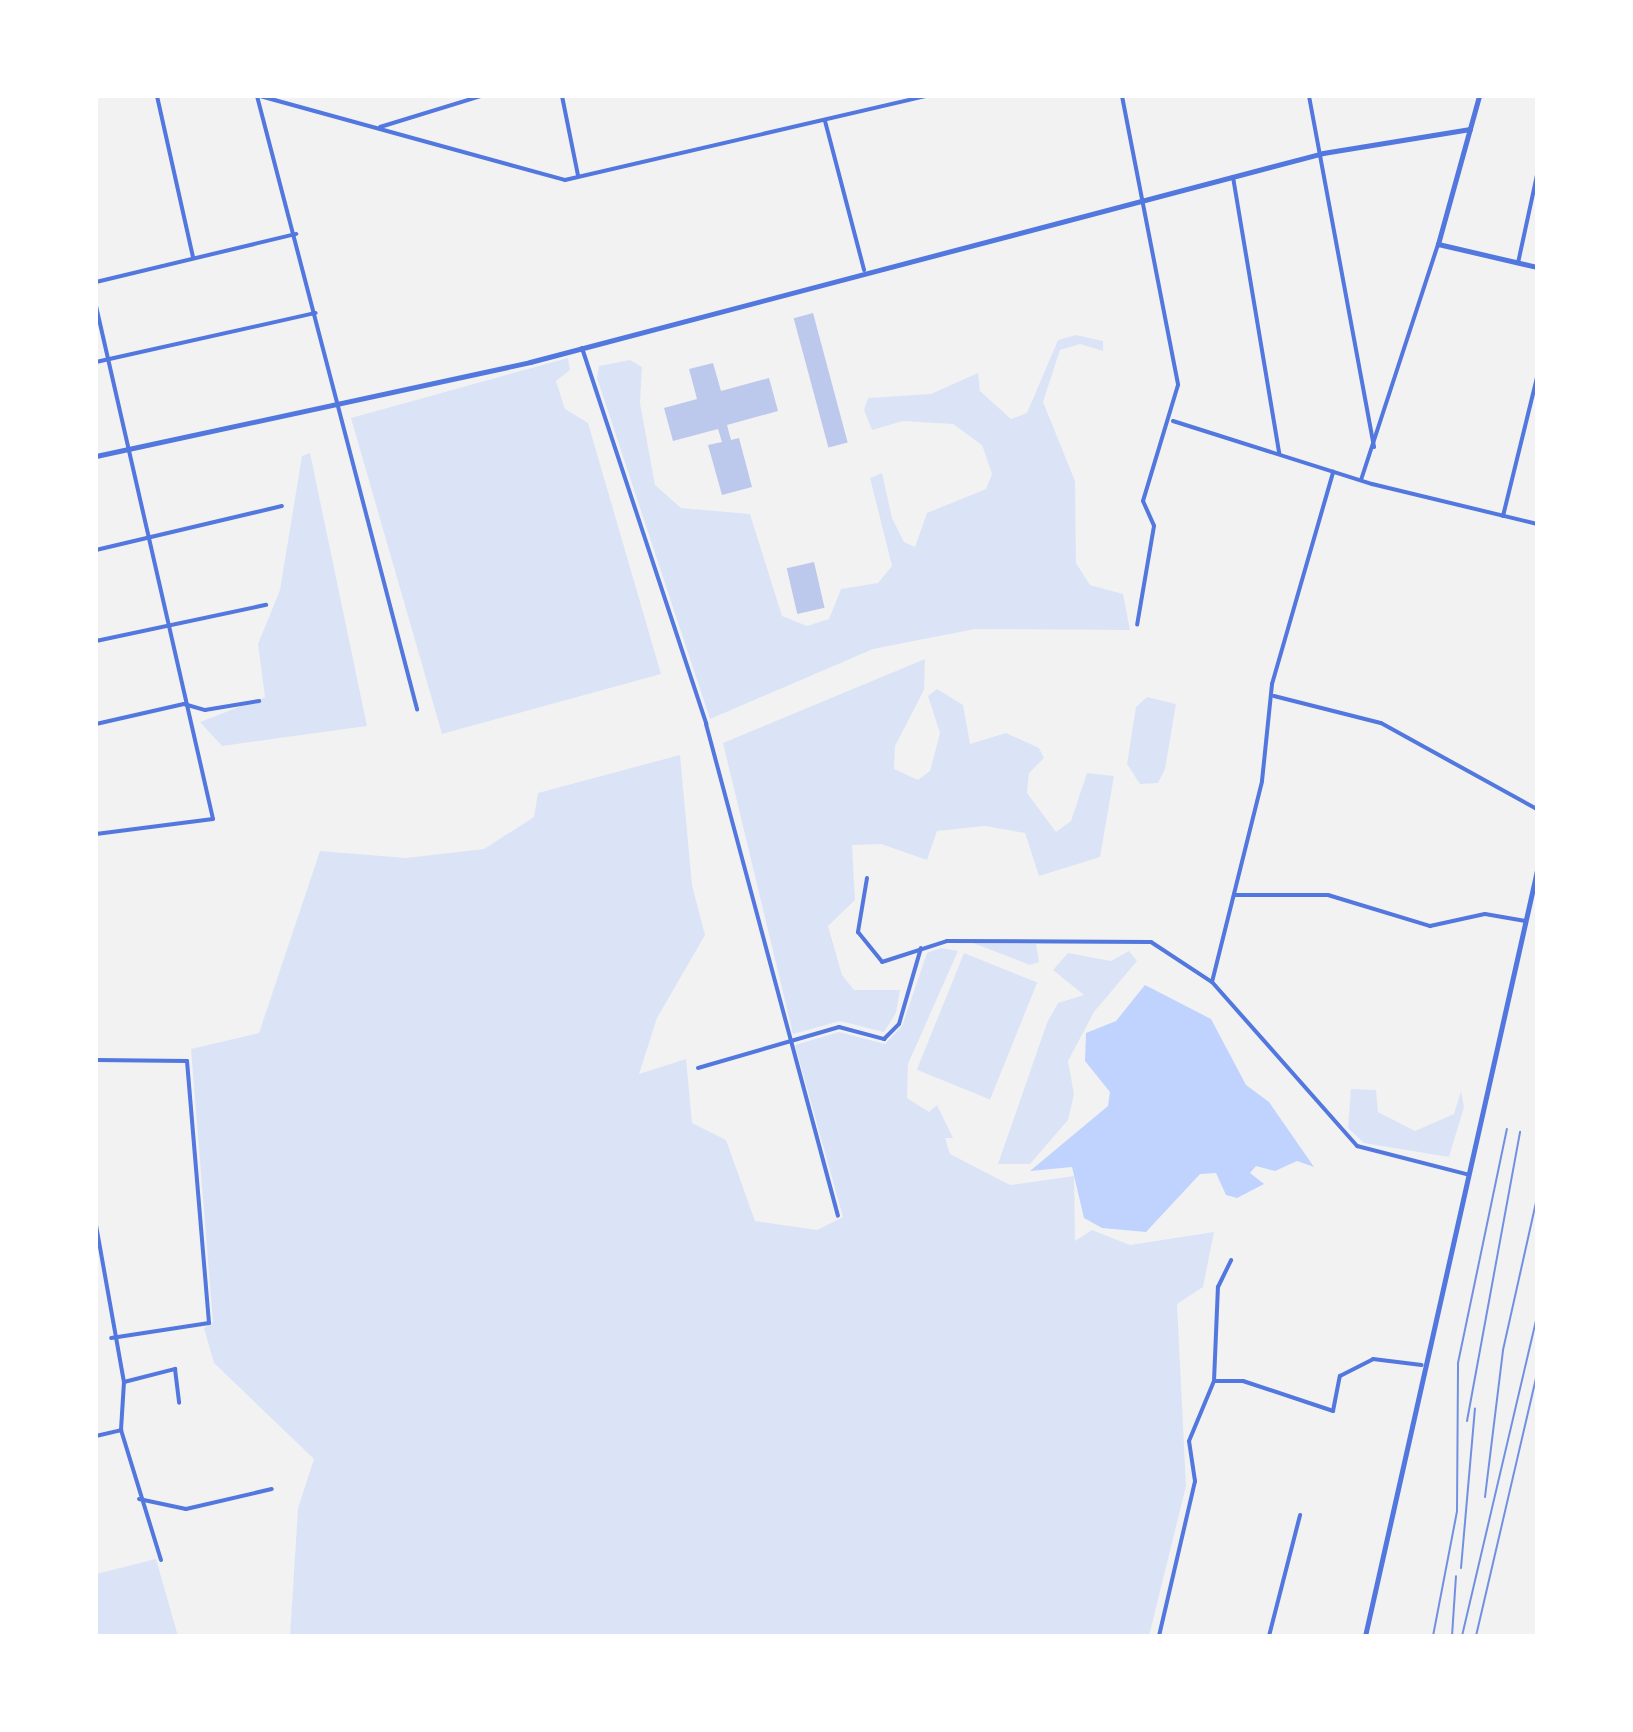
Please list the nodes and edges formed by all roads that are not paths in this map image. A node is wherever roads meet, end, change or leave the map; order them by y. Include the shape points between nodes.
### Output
1 (157, 96) edge
2 (259, 96) edge
3 (290, 96) edge
4 (481, 96) edge
5 (562, 96) edge
6 (925, 96) edge
7 (1122, 96) edge
8 (1309, 96) edge
9 (1479, 96) edge
10 (906, 98) edge
11 (288, 103) junction
12 (825, 120) junction
13 (377, 128) junction
14 (1470, 129) junction
15 (1323, 153) junction
16 (578, 175) junction
17 (1537, 175) edge
18 (1233, 177) junction
19 (1138, 197) junction
20 (296, 234) junction
21 (1438, 244) junction
22 (193, 257) junction
23 (1518, 263) junction
24 (1537, 267) edge
25 (864, 270) junction
26 (96, 282) edge
27 (96, 306) edge
28 (317, 313) junction
29 (582, 348) junction
30 (110, 358) junction
31 (96, 362) edge
32 (1537, 378) edge
33 (338, 398) junction
34 (1173, 421) junction
35 (1374, 447) junction
36 (131, 448) junction
37 (1279, 453) junction
38 (96, 456) edge
39 (1333, 472) junction
40 (1361, 480) junction
41 (282, 506) dead end
42 (1503, 516) junction
43 (1537, 524) edge
44 (150, 538) junction
45 (96, 550) edge
46 (266, 605) dead end
47 (169, 625) junction
48 (1137, 625) dead end
49 (96, 641) edge
50 (1274, 696) junction
51 (259, 701) dead end
52 (184, 704) junction
53 (417, 709) dead end
54 (96, 724) edge
55 (1537, 809) edge
56 (96, 834) edge
57 (1537, 870) edge
58 (867, 878) dead end
59 (1235, 895) junction
60 (1525, 921) junction
61 (921, 948) junction
62 (1212, 982) junction
63 (790, 1040) junction
64 (96, 1060) edge
65 (698, 1068) dead end
66 (1466, 1174) junction
67 (838, 1216) dead end
68 (96, 1225) edge
69 (1231, 1260) dead end
70 (111, 1338) junction
71 (1422, 1365) junction
72 (1214, 1381) junction
73 (124, 1382) junction
74 (179, 1403) dead end
75 (121, 1430) junction
76 (96, 1436) edge
77 (272, 1489) dead end
78 (139, 1499) junction
79 (1300, 1515) dead end
80 (161, 1560) dead end
81 (1159, 1636) edge
82 (1269, 1636) edge
83 (1365, 1636) edge

1 - 22 street
2 - 11 street
2 - 20 street
3 - 11 street
4 - 13 street
5 - 16 street
6 - 10 street
7 - 19 street
8 - 15 street
9 - 14 street
10 - 12 street
11 - 13 street
12 - 16 street
12 - 25 street
13 - 16 street via 547,176
14 - 15 street
14 - 21 street
15 - 18 street
15 - 35 street
17 - 23 street
18 - 19 street
18 - 37 street
19 - 25 street
19 - 34 street via 1176,366
20 - 22 street
20 - 28 street
21 - 23 street
21 - 35 street
22 - 26 street
23 - 24 street
25 - 29 street
27 - 30 street
28 - 30 street
28 - 33 street
29 - 33 street
29 - 63 street via 706,724
30 - 31 street
30 - 36 street
32 - 42 street
33 - 36 street
33 - 53 street
34 - 37 street
34 - 48 street via 1143,501 1154,526
35 - 40 street
36 - 38 street
36 - 44 street
37 - 39 street
39 - 40 street
39 - 50 street
40 - 42 street
41 - 44 street
42 - 43 street
44 - 45 street
44 - 47 street
46 - 47 street
47 - 49 street
47 - 52 street
50 - 55 street via 1381,723
50 - 59 street
51 - 52 street via 205,710
52 - 54 street
52 - 56 street via 213,819
57 - 60 street
58 - 61 street via 858,932 868,949 882,962
59 - 60 street via 1328,895 1430,926 1485,914
59 - 62 street
60 - 66 street
61 - 62 street via 947,941 1110,937 1151,942
61 - 63 street via 899,1024 884,1039 839,1027
62 - 66 street via 1357,1146
63 - 65 street
63 - 67 street
64 - 70 street via 187,1061 209,1323
66 - 71 street
68 - 70 street
69 - 72 street via 1218,1287
70 - 73 street
71 - 72 street via 1373,1359 1340,1376 1333,1411 1243,1381
71 - 83 street
72 - 81 street via 1189,1441 1195,1481
73 - 74 street via 175,1369
73 - 75 street
75 - 76 street
75 - 78 street
77 - 78 street via 186,1509
78 - 80 street
79 - 82 street

